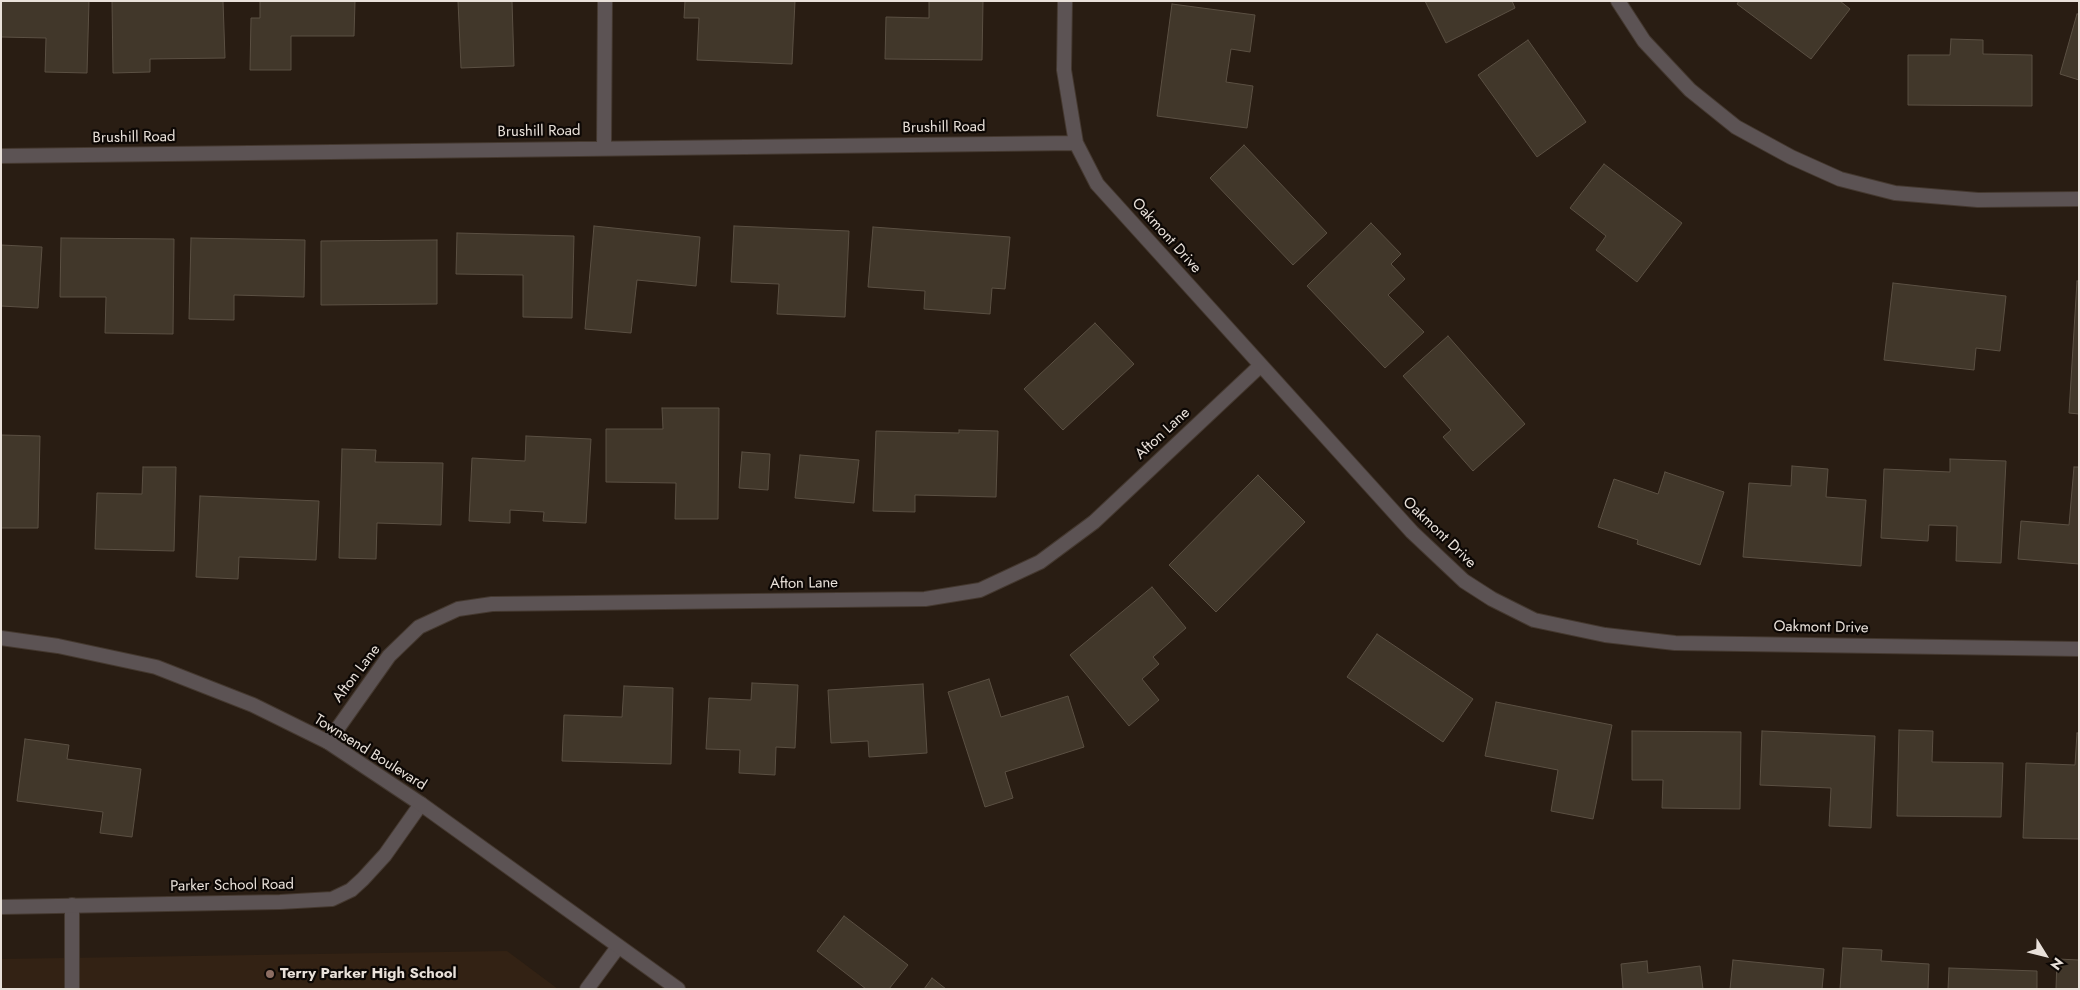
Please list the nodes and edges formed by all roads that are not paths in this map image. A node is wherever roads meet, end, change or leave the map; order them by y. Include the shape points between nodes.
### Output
1 (605, 1) edge
2 (1066, 1) edge
3 (1618, 1) edge
4 (1076, 143) junction
5 (604, 147) junction
6 (1, 156) edge
7 (2079, 199) edge
8 (1260, 366) junction
9 (1, 638) edge
10 (2079, 649) edge
11 (328, 742) junction
12 (421, 804) junction
13 (72, 905) junction
14 (1, 907) edge
15 (618, 947) junction
16 (72, 989) edge
17 (587, 989) edge
18 (678, 989) edge

1 - 5 street
2 - 4 street, Oakmont Drive via 1064,70
3 - 7 street via 1644,41 1690,90 1736,127 1840,179 1895,193 1978,200
4 - 5 street, Brushill Road
4 - 8 street, Oakmont Drive via 1097,184
5 - 6 street, Brushill Road
8 - 10 street, Oakmont Drive via 1437,558 1485,595 1534,620 1605,635 1675,643
8 - 11 street, Afton Lane via 1094,522 1040,562 980,590 925,599 492,604 458,610 419,627 389,656
9 - 11 street, Townsend Boulevard via 58,646 156,667 253,705
11 - 12 street, Townsend Boulevard
12 - 13 street, Parker School Road via 385,855 351,890 332,899
12 - 15 street, Townsend Boulevard
13 - 14 street, Parker School Road
13 - 16 street
15 - 17 street
15 - 18 street, Townsend Boulevard

